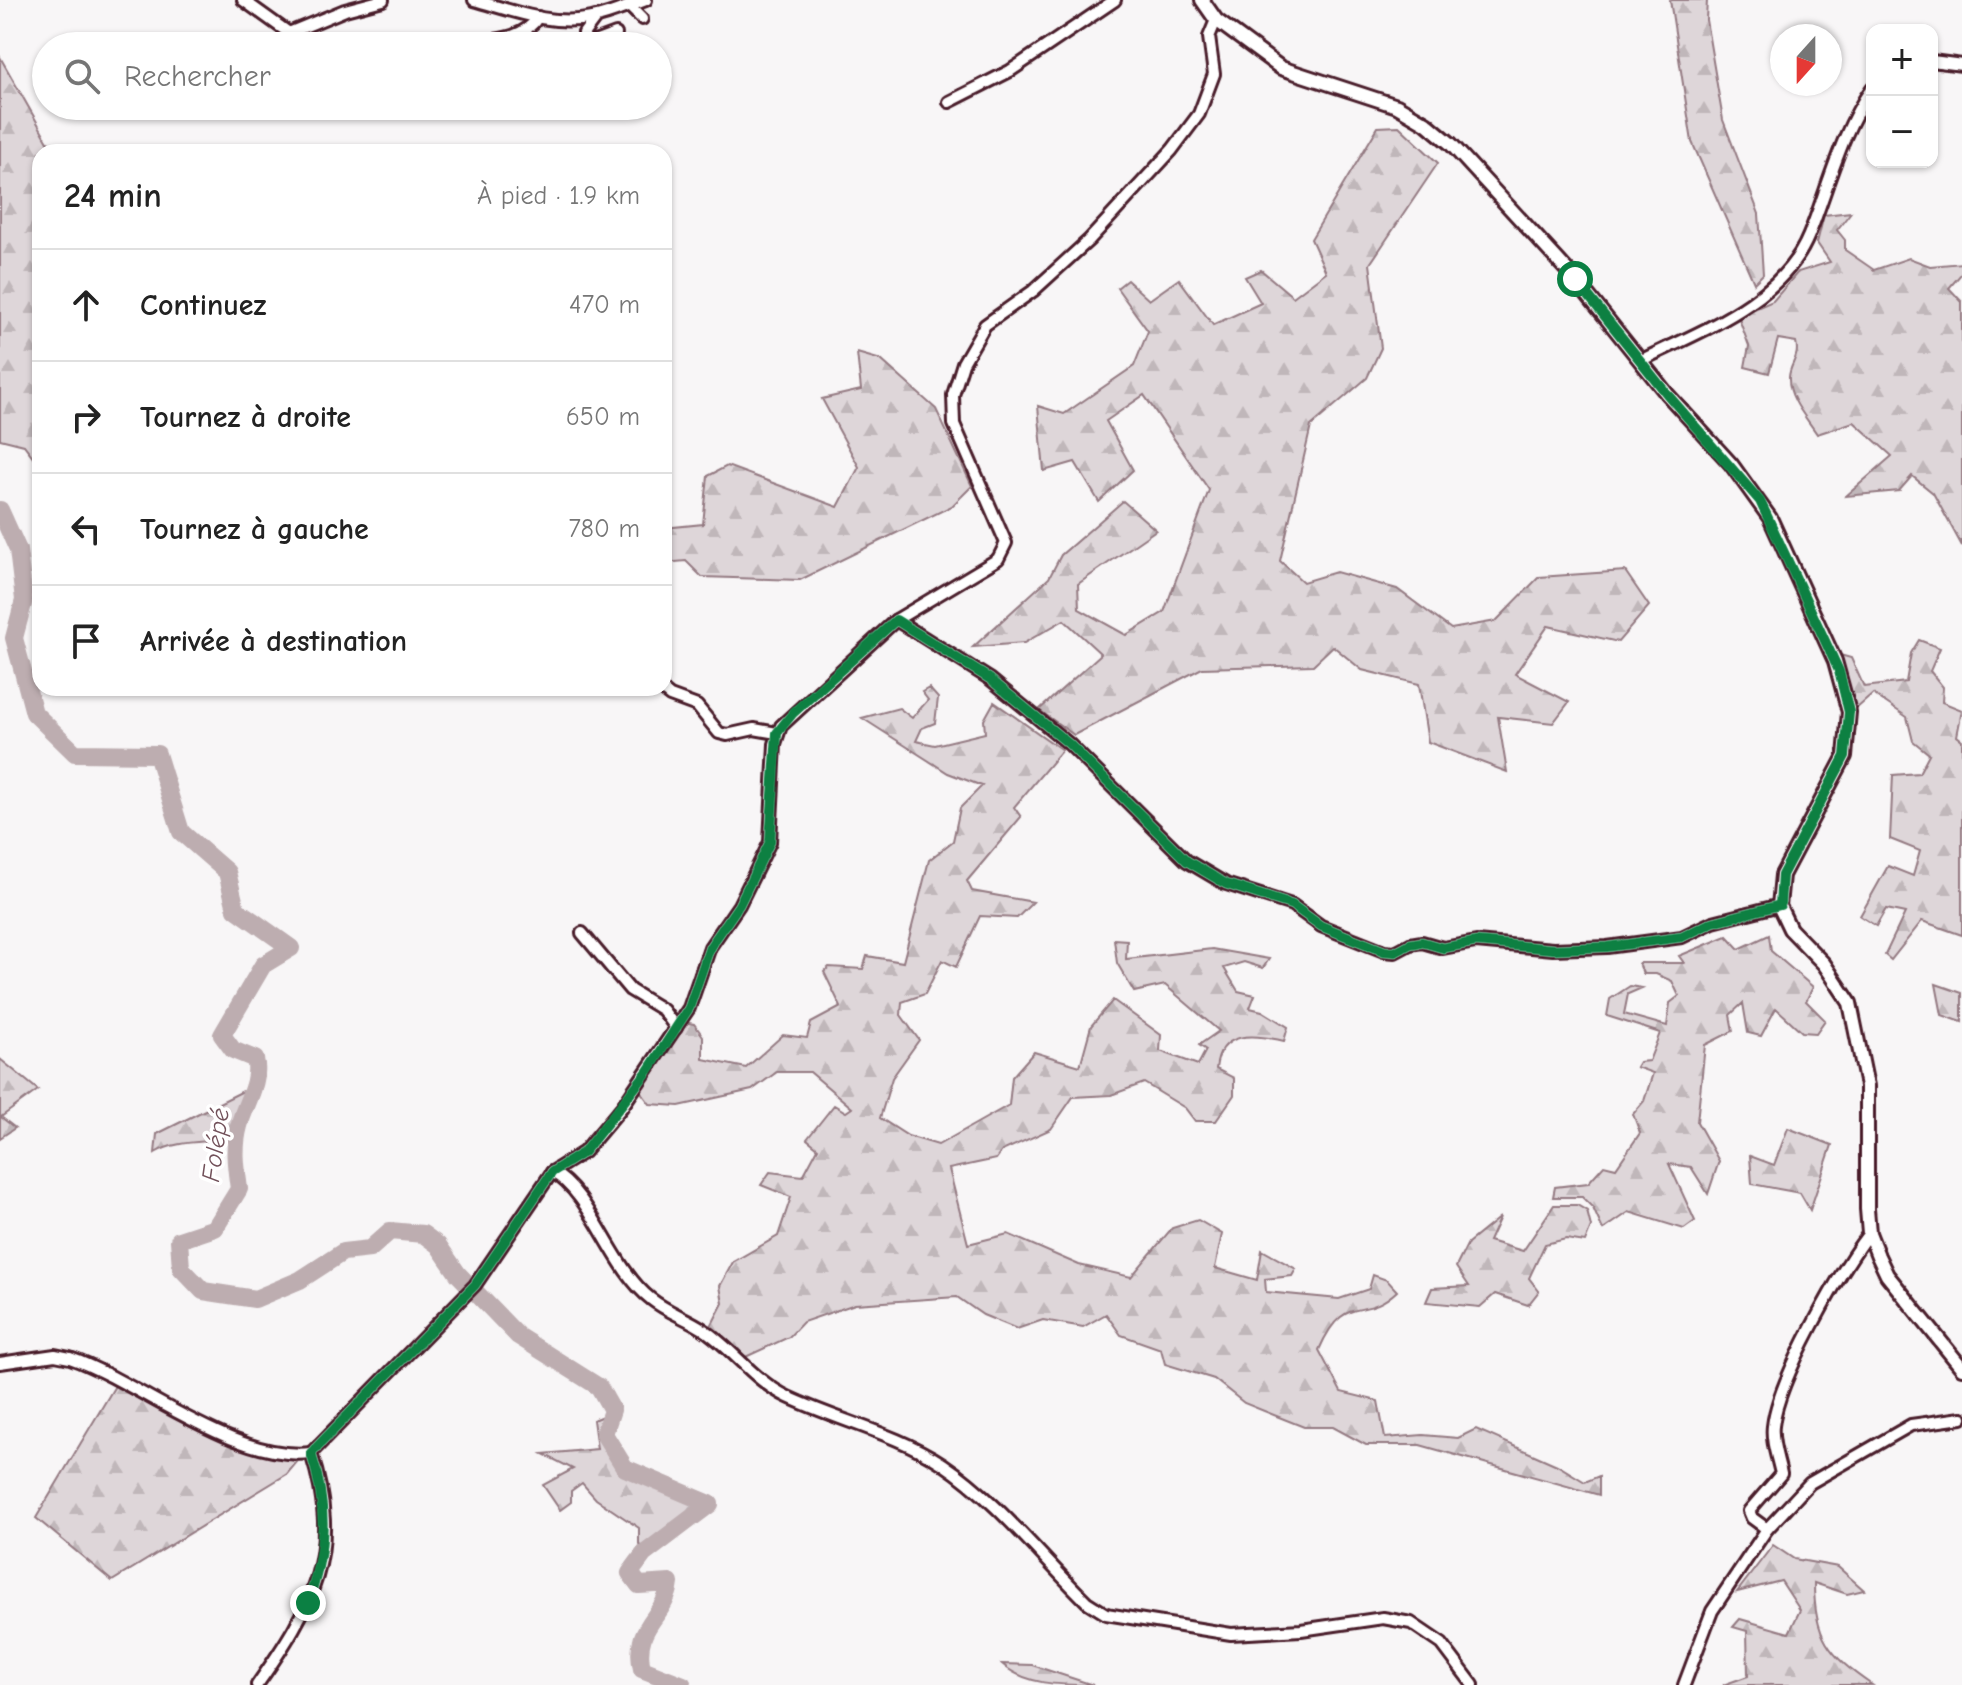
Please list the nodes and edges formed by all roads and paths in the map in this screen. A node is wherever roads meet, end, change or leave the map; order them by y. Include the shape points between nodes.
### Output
1 (243, 0) edge
2 (383, 0) edge
3 (474, 0) edge
4 (646, 0) edge
5 (1115, 0) edge
6 (1202, 0) edge
7 (629, 6) junction
8 (538, 17) junction
9 (596, 17) junction
10 (642, 19) dead end
11 (1216, 20) junction
12 (288, 32) edge
13 (291, 32) edge
14 (522, 32) edge
15 (585, 32) edge
16 (1938, 62) edge
17 (1962, 65) edge
18 (1867, 96) edge
19 (949, 102) dead end
20 (1640, 361) junction
21 (896, 620) junction
22 (670, 696) edge
23 (777, 733) junction
24 (1780, 905) junction
25 (582, 933) dead end
26 (676, 1028) junction
27 (552, 1172) junction
28 (1869, 1233) junction
29 (0, 1363) edge
30 (1962, 1368) edge
31 (1962, 1418) edge
32 (311, 1453) junction
33 (1767, 1529) junction
34 (257, 1685) edge
35 (1473, 1685) edge
36 (1684, 1685) edge

1 - 12 street
2 - 13 street
3 - 8 street
4 - 7 street
5 - 19 street via 1010,71
6 - 11 street
7 - 9 street
7 - 10 street
8 - 9 street
8 - 14 street
9 - 15 street
11 - 20 street via 1281,68 1397,106 1426,123 1467,159 1575,279
11 - 21 street via 1209,37 1214,74 1199,114 1089,240 1033,291 985,325 963,363 953,395 954,424 999,522 1005,551
16 - 17 street
18 - 20 street via 1852,122 1808,237 1782,275 1730,315
20 - 24 street via 1760,501 1847,695 1845,756 1782,875
21 - 23 street
21 - 24 street via 990,679 1069,744 1196,868 1226,884 1292,905 1321,926 1384,951 1422,942 1443,948 1476,942 1553,949 1607,947 1682,937 1713,922
22 - 23 street via 697,706 719,733
23 - 26 street via 770,842 739,905 714,938 693,999
24 - 28 street via 1790,929 1839,983 1850,1003 1867,1086
25 - 26 street via 630,990 663,1010
26 - 27 street via 584,1152
27 - 32 street via 471,1290
27 - 35 street via 568,1181 647,1297 700,1327 777,1391 906,1443 941,1463 1106,1614 1231,1634 1383,1618 1411,1623 1442,1644
28 - 30 street via 1887,1275
28 - 33 street via 1848,1261 1777,1399 1772,1430 1781,1474 1749,1511
29 - 32 street via 55,1355 70,1358 215,1429 275,1451
31 - 33 street via 1911,1425 1840,1464 1810,1483
32 - 34 street via 325,1511 318,1573 295,1632
33 - 36 street via 1712,1611

